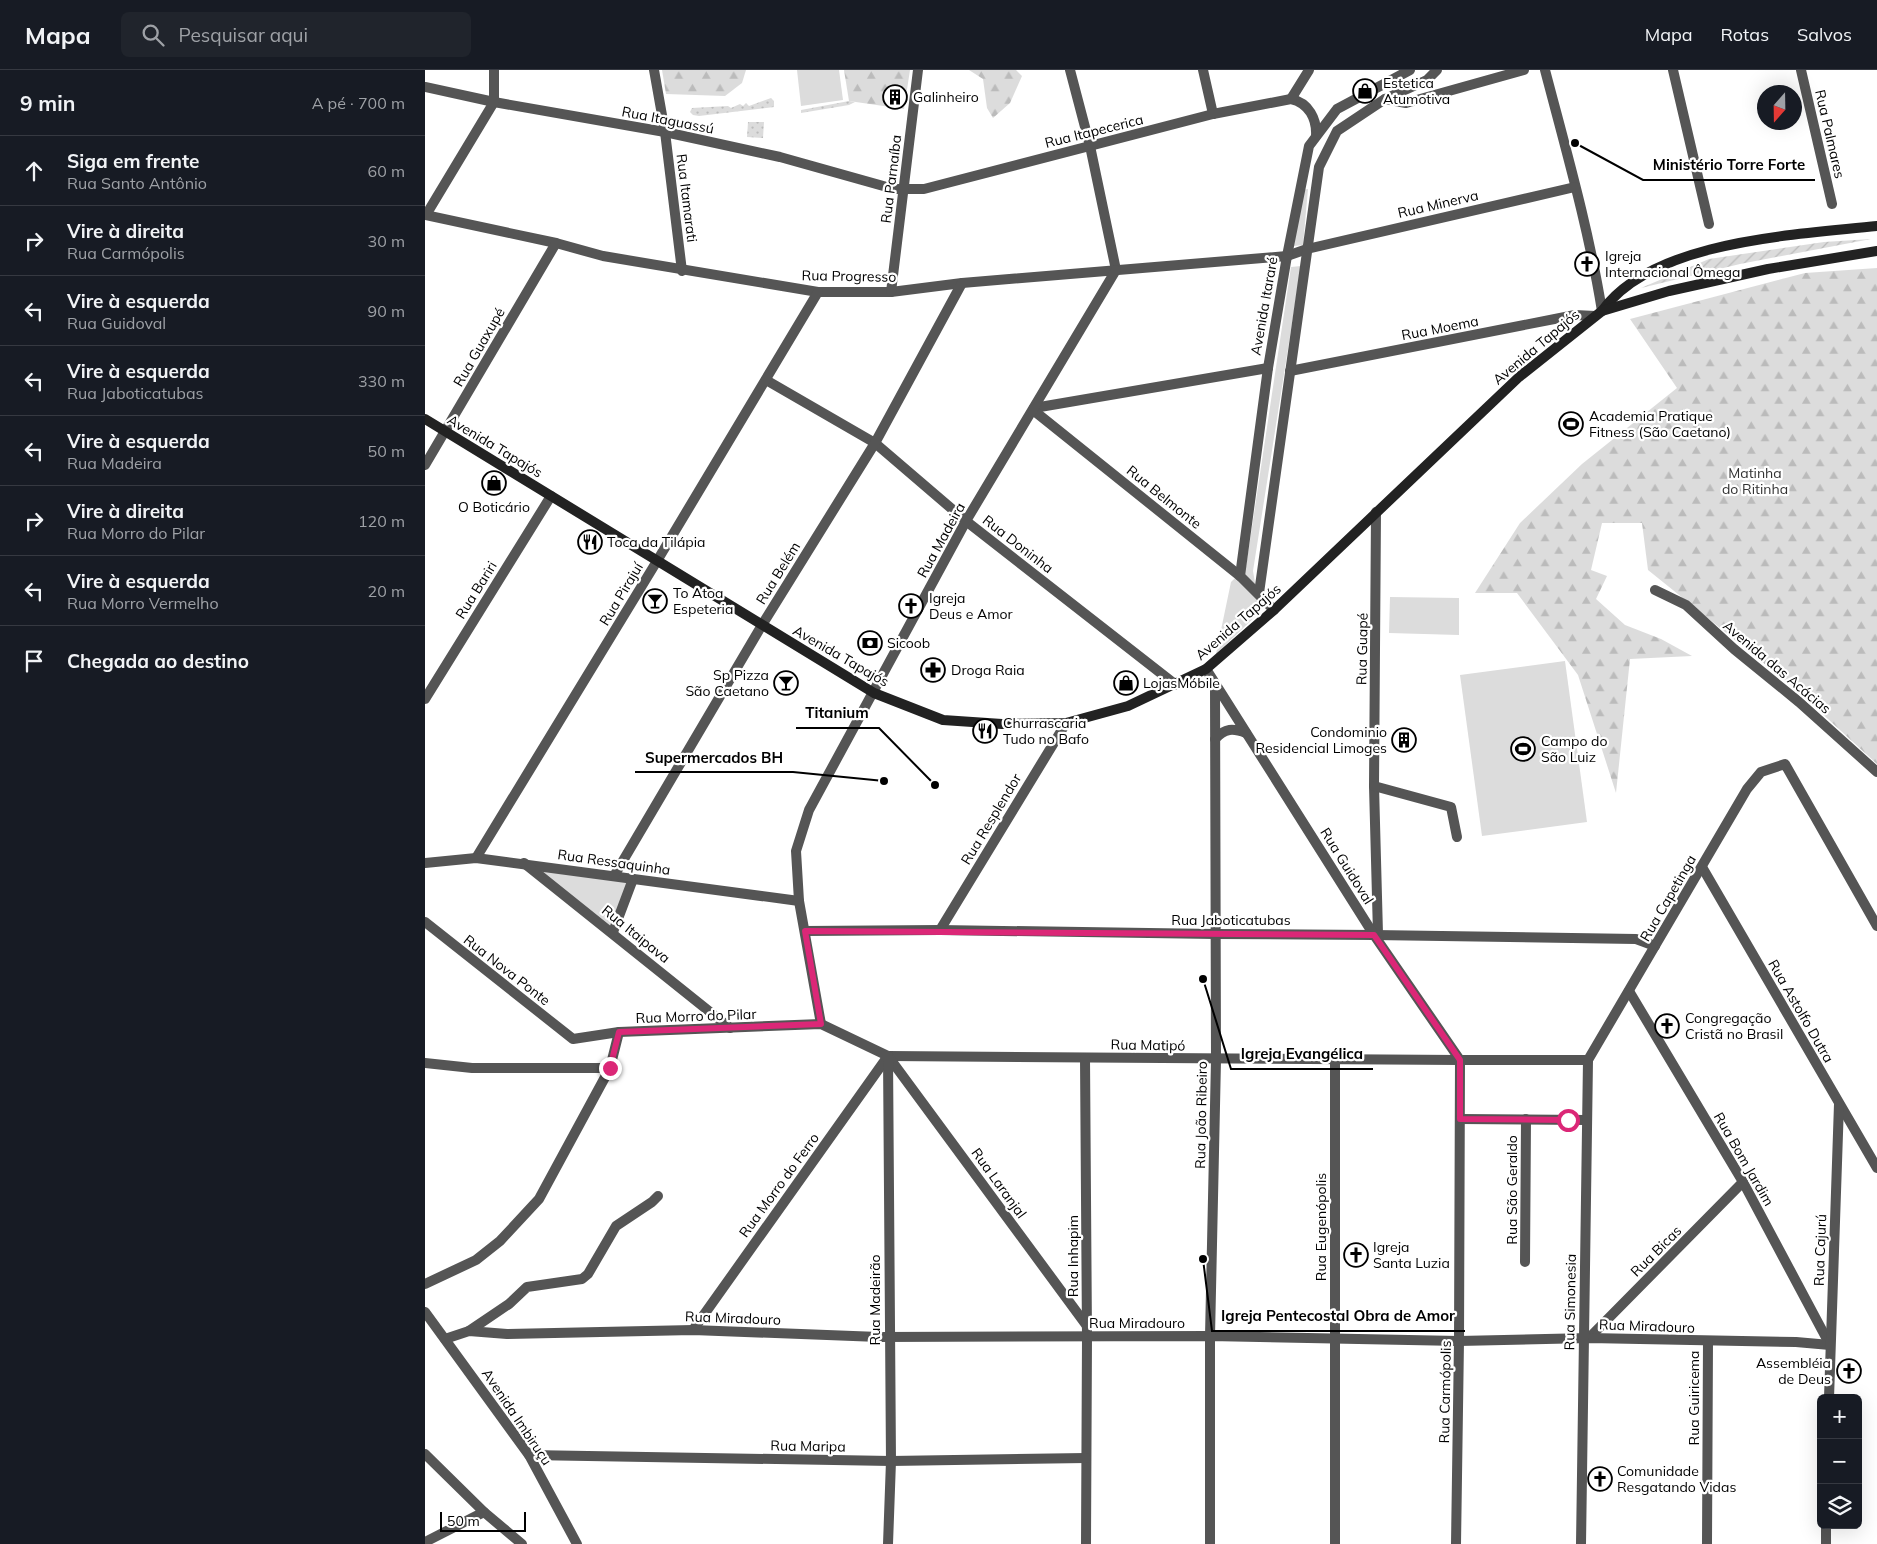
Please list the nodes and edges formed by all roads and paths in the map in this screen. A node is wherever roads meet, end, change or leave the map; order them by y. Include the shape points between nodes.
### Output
1 (494, 70) edge
2 (654, 70) edge
3 (918, 70) edge
4 (1070, 70) edge
5 (1203, 70) edge
6 (1309, 70) edge
7 (1409, 70) edge
8 (1437, 70) edge
9 (1524, 70) edge
10 (1545, 70) edge
11 (1673, 70) edge
12 (1801, 70) edge
13 (425, 87) edge
14 (1291, 98) junction
15 (1385, 99) junction
16 (494, 102) junction
17 (1213, 114) junction
18 (665, 132) junction
19 (1316, 136) junction
20 (1090, 146) junction
21 (1575, 186) junction
22 (903, 189) junction
23 (1832, 204) dead end
24 (426, 215) edge
25 (1709, 224) dead end
26 (1877, 226) edge
27 (556, 243) junction
28 (1307, 248) junction
29 (1877, 251) edge
30 (1287, 256) junction
31 (683, 270) junction
32 (1116, 270) junction
33 (962, 283) junction
34 (818, 292) junction
35 (891, 292) junction
36 (1599, 314) junction
37 (1268, 368) junction
38 (1290, 371) junction
39 (766, 380) junction
40 (1034, 409) junction
41 (425, 419) edge
42 (445, 432) junction
43 (875, 443) junction
44 (425, 465) edge
45 (551, 496) junction
46 (1376, 512) junction
47 (966, 521) junction
48 (657, 561) junction
49 (1240, 576) junction
50 (1655, 590) dead end
51 (1259, 593) junction
52 (1274, 610) junction
53 (762, 626) junction
54 (1206, 669) junction
55 (1176, 685) junction
56 (1215, 686) junction
57 (875, 692) junction
58 (425, 699) edge
59 (1066, 723) junction
60 (1246, 733) junction
61 (1215, 739) junction
62 (1877, 772) edge
63 (1375, 786) junction
64 (1457, 837) dead end
65 (476, 858) junction
66 (524, 863) junction
67 (425, 864) edge
68 (1702, 867) junction
69 (614, 876) junction
70 (633, 879) junction
71 (799, 901) junction
72 (425, 922) edge
73 (1877, 926) edge
74 (940, 930) junction
75 (805, 931) junction
76 (613, 932) junction
77 (1215, 934) junction
78 (1376, 934) junction
79 (1655, 946) junction
80 (1629, 991) junction
81 (821, 1024) junction
82 (730, 1028) junction
83 (619, 1032) junction
84 (573, 1039) joint
85 (888, 1056) junction
86 (1085, 1058) junction
87 (1216, 1060) junction
88 (1460, 1060) junction
89 (1588, 1060) junction
90 (1335, 1061) junction
91 (425, 1064) edge
92 (610, 1068) junction
93 (1839, 1102) junction
94 (1460, 1119) junction
95 (1526, 1119) junction
96 (1586, 1120) junction
97 (1877, 1168) edge
98 (1743, 1182) junction
99 (658, 1196) dead end
100 (1525, 1262) dead end
101 (425, 1284) edge
102 (425, 1312) edge
103 (1087, 1326) junction
104 (693, 1330) junction
105 (469, 1332) junction
106 (888, 1335) junction
107 (1210, 1336) junction
108 (1087, 1338) junction
109 (1586, 1338) junction
110 (445, 1339) junction
111 (1334, 1339) junction
112 (1459, 1341) junction
113 (1708, 1342) junction
114 (1830, 1345) junction
115 (1829, 1394) edge
116 (425, 1454) edge
117 (529, 1455) junction
118 (1086, 1458) junction
119 (891, 1461) junction
120 (485, 1512) junction
121 (1826, 1529) edge
122 (425, 1542) edge
123 (522, 1544) edge
124 (577, 1544) edge
125 (888, 1544) edge
126 (1086, 1544) edge
127 (1210, 1544) edge
128 (1335, 1544) edge
129 (1455, 1544) edge
130 (1581, 1544) edge
131 (1707, 1544) edge
132 (1826, 1544) edge

1 - 16 street
2 - 18 street, Rua Itamarati
3 - 22 street, Rua Parnaíba
4 - 20 street
5 - 17 street
6 - 14 street
7 - 19 street, Avenida Itararé via 1337,109
8 - 15 street via 1427,80
9 - 15 street via 1406,103
10 - 21 street
11 - 25 street
12 - 23 street, Rua Palmares
13 - 16 street, Rua Itaguassú
14 - 17 street, Rua Itapecerica
14 - 19 street via 1300,100 1317,122
15 - 28 street via 1337,131 1319,167
16 - 18 street, Rua Itaguassú
16 - 24 street
17 - 20 street, Rua Itapecerica
18 - 22 street, Rua Itaguassú
18 - 31 street, Rua Itamarati
19 - 30 street, Avenida Itararé via 1309,146
20 - 22 street, Rua Itapecerica via 924,189
20 - 32 street
21 - 28 street, Rua Minerva
21 - 36 street via 1597,278
22 - 35 street, Rua Parnaíba
24 - 27 street, Rua Progresso
26 - 36 main road, Avenida Tapajós via 1713,247 1661,265 1611,298
27 - 31 street, Rua Progresso via 603,256
27 - 42 street, Rua Guaxupé
28 - 30 street, Rua Progresso
28 - 38 street
29 - 36 main road, Avenida Tapajós via 1769,269 1669,291
30 - 32 street, Rua Progresso
30 - 37 street, Avenida Itararé
31 - 34 street, Rua Progresso
32 - 33 street, Rua Progresso
32 - 40 street, Rua Madeira
33 - 35 street, Rua Progresso
33 - 43 street, Rua Belém
34 - 35 street, Rua Progresso
34 - 39 street, Rua Pirajuí
36 - 38 street, Rua Moema via 1575,315
36 - 46 main road, Avenida Tapajós via 1519,378
37 - 40 street
37 - 49 street, Avenida Itararé
38 - 51 street
39 - 43 street, Rua Doninha
39 - 48 street, Rua Pirajuí
40 - 47 street, Rua Madeira
40 - 49 street, Rua Belmonte
41 - 42 main road, Avenida Tapajós
42 - 44 street, Rua Guaxupé
42 - 45 main road, Avenida Tapajós
43 - 47 street, Rua Doninha
43 - 53 street, Rua Belém
45 - 48 main road, Avenida Tapajós
45 - 58 street, Rua Bariri
46 - 52 main road, Avenida Tapajós
46 - 63 street, Rua Guapé
47 - 55 street, Rua Doninha
47 - 57 street, Rua Madeira
48 - 53 main road, Avenida Tapajós
48 - 65 street, Rua Pirajuí
49 - 51 street, Rua Belmonte
50 - 62 street, Avenida das Acácias via 1687,605
51 - 52 street, Rua Belmonte
52 - 54 main road, Avenida Tapajós
53 - 57 main road, Avenida Tapajós
53 - 69 street, Rua Belém
54 - 55 main road, Avenida Tapajós
54 - 56 street, Rua Guidoval
55 - 59 main road, Avenida Tapajós via 1128,706
56 - 60 street, Rua Guidoval
56 - 61 street, Rua João Ribeiro
57 - 59 main road, Avenida Tapajós via 943,720 1002,724
57 - 71 street, Rua Madeira via 809,810 797,850
59 - 74 street, Rua Resplendor
60 - 61 street via 1228,729
60 - 78 street, Rua Guidoval
61 - 77 street, Rua João Ribeiro
63 - 64 street via 1451,807
63 - 78 street, Rua Guapé
65 - 66 street, Rua Ressaquinha
65 - 67 street, Rua Ressaquinha
66 - 69 street, Rua Ressaquinha
66 - 76 street, Rua Itaipava
68 - 73 street, Rua Capetinga via 1747,789 1761,772 1785,764
68 - 79 street, Rua Capetinga
68 - 93 street, Rua Astolfo Dutra
69 - 70 street, Rua Ressaquinha
70 - 71 street, Rua Ressaquinha
70 - 76 street
71 - 75 street, Rua Madeira
72 - 84 street, Rua Nova Ponte
74 - 75 street, Rua Jaboticatubas
74 - 77 street, Rua Jaboticatubas
75 - 81 street, Rua Madeira
76 - 82 street, Rua Itaipava
77 - 78 street, Rua Jaboticatubas
77 - 87 street, Rua João Ribeiro
78 - 79 street, Rua Jaboticatubas via 1636,939
78 - 88 street, Rua Guidoval
79 - 80 street, Rua Capetinga
80 - 89 street, Rua Capetinga
80 - 98 street, Rua Bom Jardim
81 - 82 street, Rua Morro do Pilar
81 - 85 street
82 - 83 street, Rua Morro do Pilar
83 - 84 street, Rua Morro do Pilar
83 - 92 street
85 - 86 street, Rua Matipó
85 - 103 street, Rua Laranjal
85 - 104 street, Rua Morro do Ferro
85 - 106 street, Rua Madeirão
86 - 87 street, Rua Matipó
86 - 103 street, Rua Inhapim
87 - 90 street, Rua Matipó
87 - 107 street, Rua João Ribeiro
88 - 89 street, Rua Matipó
88 - 90 street, Rua Matipó
88 - 94 street, Rua Carmópolis
89 - 96 street, Rua Simonesia
90 - 111 street, Rua Eugenópolis
91 - 92 street via 472,1068
92 - 101 street via 539,1199 500,1241 476,1260
93 - 97 street, Rua Astolfo Dutra
93 - 114 street, Rua Cajurú
94 - 95 street
94 - 112 street, Rua Carmópolis
95 - 96 street
95 - 100 street, Rua São Geraldo
96 - 109 street, Rua Simonesia
98 - 109 street, Rua Bicas
98 - 114 street, Rua Bom Jardim
99 - 105 street via 617,1226 588,1274 582,1278 527,1287
102 - 110 street, Avenida Imbiruçu
103 - 108 street, Rua Inhapim
104 - 105 street, Rua Miradouro
104 - 106 street, Rua Miradouro
105 - 110 street, Rua Miradouro
106 - 108 street, Rua Miradouro
106 - 119 street, Rua Madeirão
107 - 108 street, Rua Miradouro
107 - 111 street, Rua Miradouro
107 - 127 street, Rua João Ribeiro
108 - 118 street, Rua Inhapim
109 - 112 street, Rua Miradouro
109 - 113 street, Rua Miradouro
109 - 130 street, Rua Simonesia
110 - 117 street, Avenida Imbiruçu
111 - 112 street, Rua Miradouro
111 - 128 street, Rua Eugenópolis
112 - 129 street, Rua Carmópolis
113 - 114 street, Rua Miradouro
113 - 131 street, Rua Guiricema
114 - 115 street, Rua Cajurú
116 - 120 street
117 - 119 street, Rua Maripa
117 - 124 street, Avenida Imbiruçu
118 - 119 street, Rua Maripa
118 - 126 street, Rua Inhapim
119 - 125 street, Rua Madeirão
120 - 122 street
120 - 123 street
121 - 132 street

